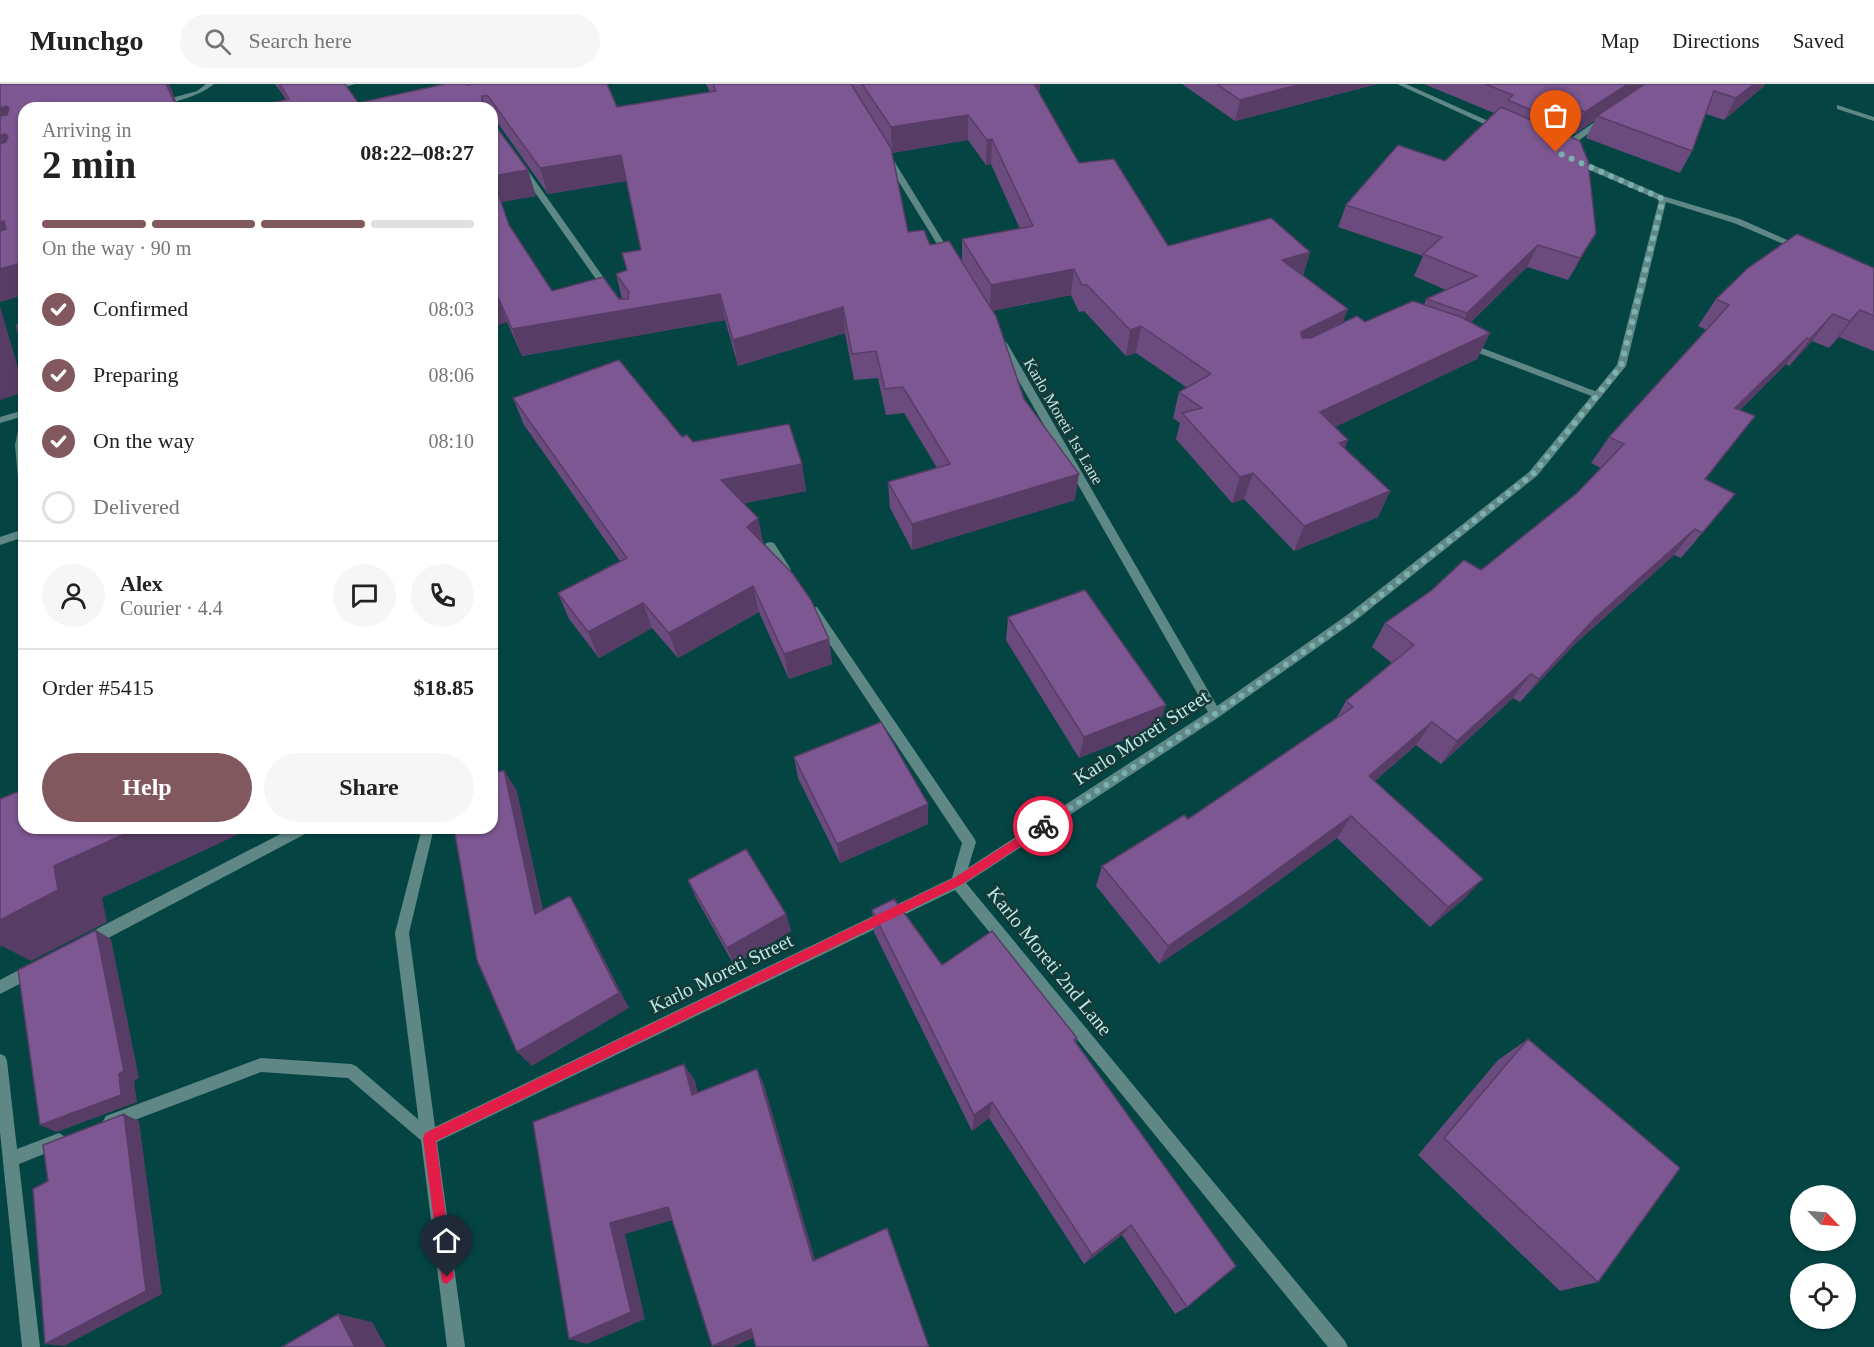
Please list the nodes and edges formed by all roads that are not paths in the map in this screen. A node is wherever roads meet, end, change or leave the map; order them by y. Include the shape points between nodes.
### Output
1 (211, 84) edge
2 (352, 84) edge
3 (1400, 84) edge
4 (198, 88) edge
5 (319, 92) edge
6 (157, 102) edge
7 (1840, 107) dead end
8 (1612, 115) edge
9 (1874, 119) edge
10 (1504, 129) edge
11 (880, 144) edge
12 (519, 163) edge
13 (1663, 199) junction
14 (1811, 252) edge
15 (953, 264) edge
16 (611, 294) edge
17 (996, 334) edge
18 (1460, 342) edge
19 (1597, 396) junction
20 (18, 415) edge
21 (0, 420) edge
22 (18, 535) edge
23 (0, 541) edge
24 (770, 546) dead end
25 (1215, 714) junction
26 (293, 834) edge
27 (427, 834) edge
28 (957, 882) junction
29 (73, 949) edge
30 (42, 965) edge
31 (0, 987) edge
32 (0, 1062) edge
33 (99, 1126) edge
34 (77, 1134) edge
35 (429, 1138) junction
36 (12, 1158) junction
37 (31, 1347) edge
38 (456, 1347) edge
39 (1339, 1347) edge

1 - 4 street
2 - 5 street
3 - 10 street
4 - 6 street
7 - 9 street
8 - 13 street via 1556,152
11 - 15 street
12 - 16 street
13 - 14 street via 1737,222
13 - 19 street, Karlo Moreti Street via 1621,366
17 - 25 street, Karlo Moreti 1st Lane
18 - 19 street
19 - 25 street, Karlo Moreti Street via 1533,474 1352,618
20 - 21 street
22 - 23 street
24 - 28 street, Karlo Moreti 2nd Lane via 969,842
25 - 28 street, Karlo Moreti Street
26 - 29 street
27 - 35 street via 402,933
28 - 35 street, Karlo Moreti Street
28 - 39 street, Karlo Moreti 2nd Lane
30 - 31 street
32 - 36 street
33 - 35 street via 261,1065 351,1071
34 - 36 street
35 - 38 street
36 - 37 street

